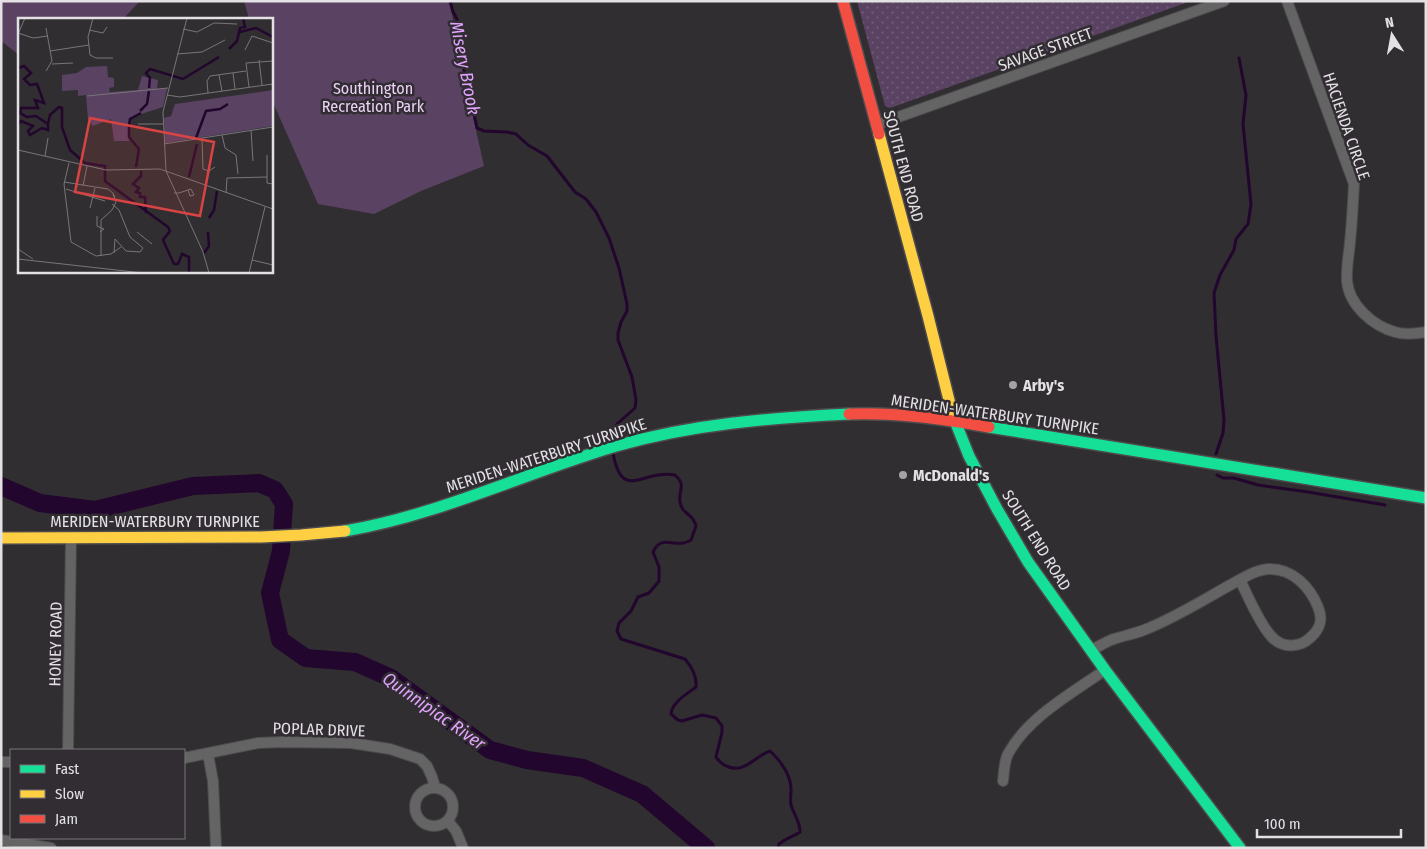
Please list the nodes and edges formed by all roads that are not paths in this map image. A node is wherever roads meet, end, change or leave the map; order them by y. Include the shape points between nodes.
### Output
1 (843, 1) edge
2 (1224, 1) edge
3 (1287, 1) edge
4 (876, 125) junction
5 (1426, 332) edge
6 (954, 421) junction
7 (1426, 498) edge
8 (1, 538) edge
9 (71, 538) junction
10 (1240, 580) junction
11 (1091, 650) junction
12 (1105, 670) junction
13 (68, 749) edge
14 (208, 754) junction
15 (185, 758) edge
16 (1003, 781) dead end
17 (434, 788) junction
18 (448, 821) junction
19 (1, 840) edge
20 (51, 848) edge
21 (216, 848) edge
22 (463, 848) edge
23 (1240, 848) edge

1 - 4 main road, SOUTH END ROAD
2 - 4 street, SAVAGE STREET
3 - 5 street, HACIENDA CIRCLE via 1354,184 1347,269 1347,283 1353,298 1364,314 1378,325 1394,332
4 - 6 main road, SOUTH END ROAD
6 - 7 main road, MERIDEN-WATERBURY TURNPIKE
6 - 9 main road, MERIDEN-WATERBURY TURNPIKE via 882,414 784,417 659,435 620,445 409,516 360,528 271,537
6 - 11 main road, SOUTH END ROAD via 969,456 1028,562
8 - 9 main road, MERIDEN-WATERBURY TURNPIKE
9 - 13 street, HONEY ROAD
10 - 10 street via 1268,569 1292,574 1314,599 1320,612 1320,627 1307,641 1293,646 1279,643 1261,621
10 - 11 street via 1144,630 1110,640
11 - 12 main road, SOUTH END ROAD
12 - 16 street via 1034,720 1008,754
12 - 23 main road, SOUTH END ROAD
14 - 15 street, POPLAR DRIVE
14 - 17 street, POPLAR DRIVE via 258,743 351,743 390,749 420,759 427,766
14 - 21 street via 213,781
17 - 18 street via 443,790 454,804
17 - 18 street via 427,789 416,799 416,814 420,820 434,826
18 - 22 street
19 - 20 street

